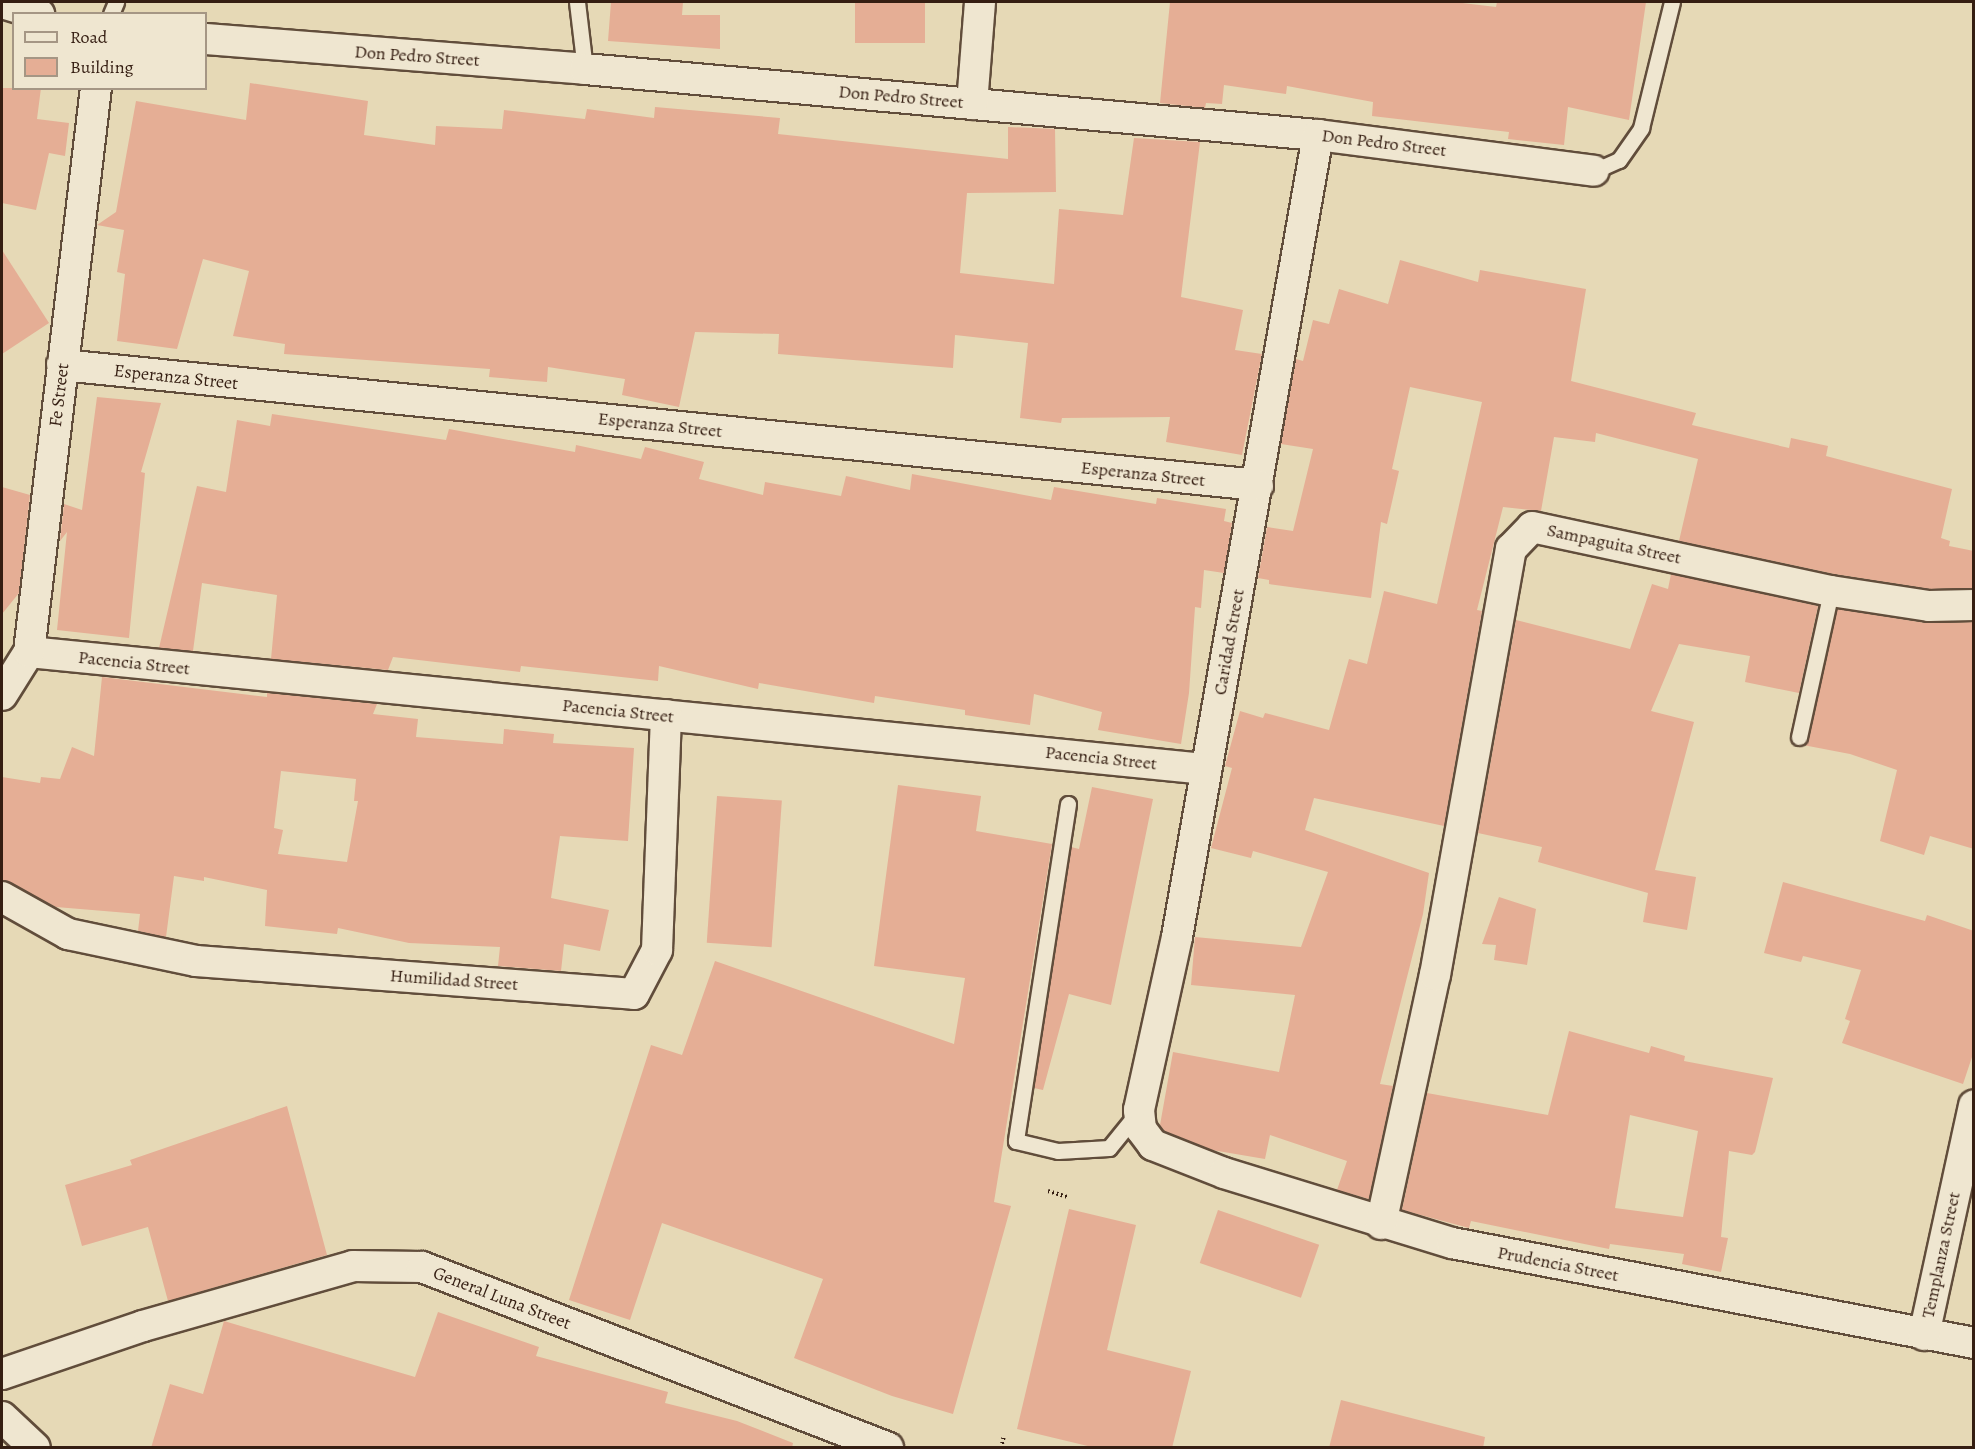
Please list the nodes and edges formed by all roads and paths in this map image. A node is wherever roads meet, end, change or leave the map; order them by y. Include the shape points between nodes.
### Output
1 (577, 2) edge
2 (980, 2) edge
3 (1672, 2) edge
4 (2, 3) edge
5 (32, 12) edge
6 (207, 39) edge
7 (585, 69) junction
8 (96, 90) edge
9 (972, 104) junction
10 (1318, 135) junction
11 (1594, 171) joint
12 (62, 365) junction
13 (1258, 485) junction
14 (1831, 591) junction
15 (1974, 605) edge
16 (29, 652) junction
17 (2, 695) edge
18 (666, 715) junction
19 (1799, 737) dead end
20 (1206, 769) junction
21 (1068, 804) dead end
22 (2, 897) edge
23 (1974, 1105) edge
24 (1139, 1110) junction
25 (1153, 1145) joint
26 (1048, 1191) dead end
27 (1068, 1197) dead end
28 (1381, 1224) junction
29 (1924, 1335) junction
30 (1974, 1343) edge
31 (2, 1374) edge
32 (2, 1417) edge
33 (1004, 1436) dead end
34 (35, 1448) edge
35 (888, 1448) edge
36 (1001, 1448) edge

1 - 7 lane
2 - 9 street
3 - 11 lane via 1641,128 1619,160
4 - 5 street
6 - 7 street, Don Pedro Street
7 - 9 street, Don Pedro Street
8 - 12 street, Fe Street
9 - 10 street, Don Pedro Street
10 - 11 street, Don Pedro Street
10 - 13 street, Caridad Street
12 - 13 street, Esperanza Street
12 - 16 street, Fe Street
13 - 20 street, Caridad Street
14 - 15 street, Sampaguita Street via 1929,606
14 - 19 lane
14 - 28 street, Sampaguita Street via 1532,527 1511,549 1435,975
16 - 17 street, Fe Street
16 - 18 street, Pacencia Street
18 - 20 street, Pacencia Street
18 - 22 street, Humilidad Street via 657,950 634,994 196,961 68,934
20 - 24 street, Caridad Street via 1178,937
21 - 24 lane via 1016,1141 1059,1151 1109,1148
23 - 29 street, Templanza Street
24 - 25 street, Caridad Street via 1141,1129
25 - 28 street, Prudencia Street via 1224,1173
26 - 27 path
28 - 29 street, Prudencia Street via 1452,1243
29 - 30 street, Prudencia Street
31 - 35 street, General Luna Street via 143,1326 353,1266 422,1267
32 - 34 street
33 - 36 path

